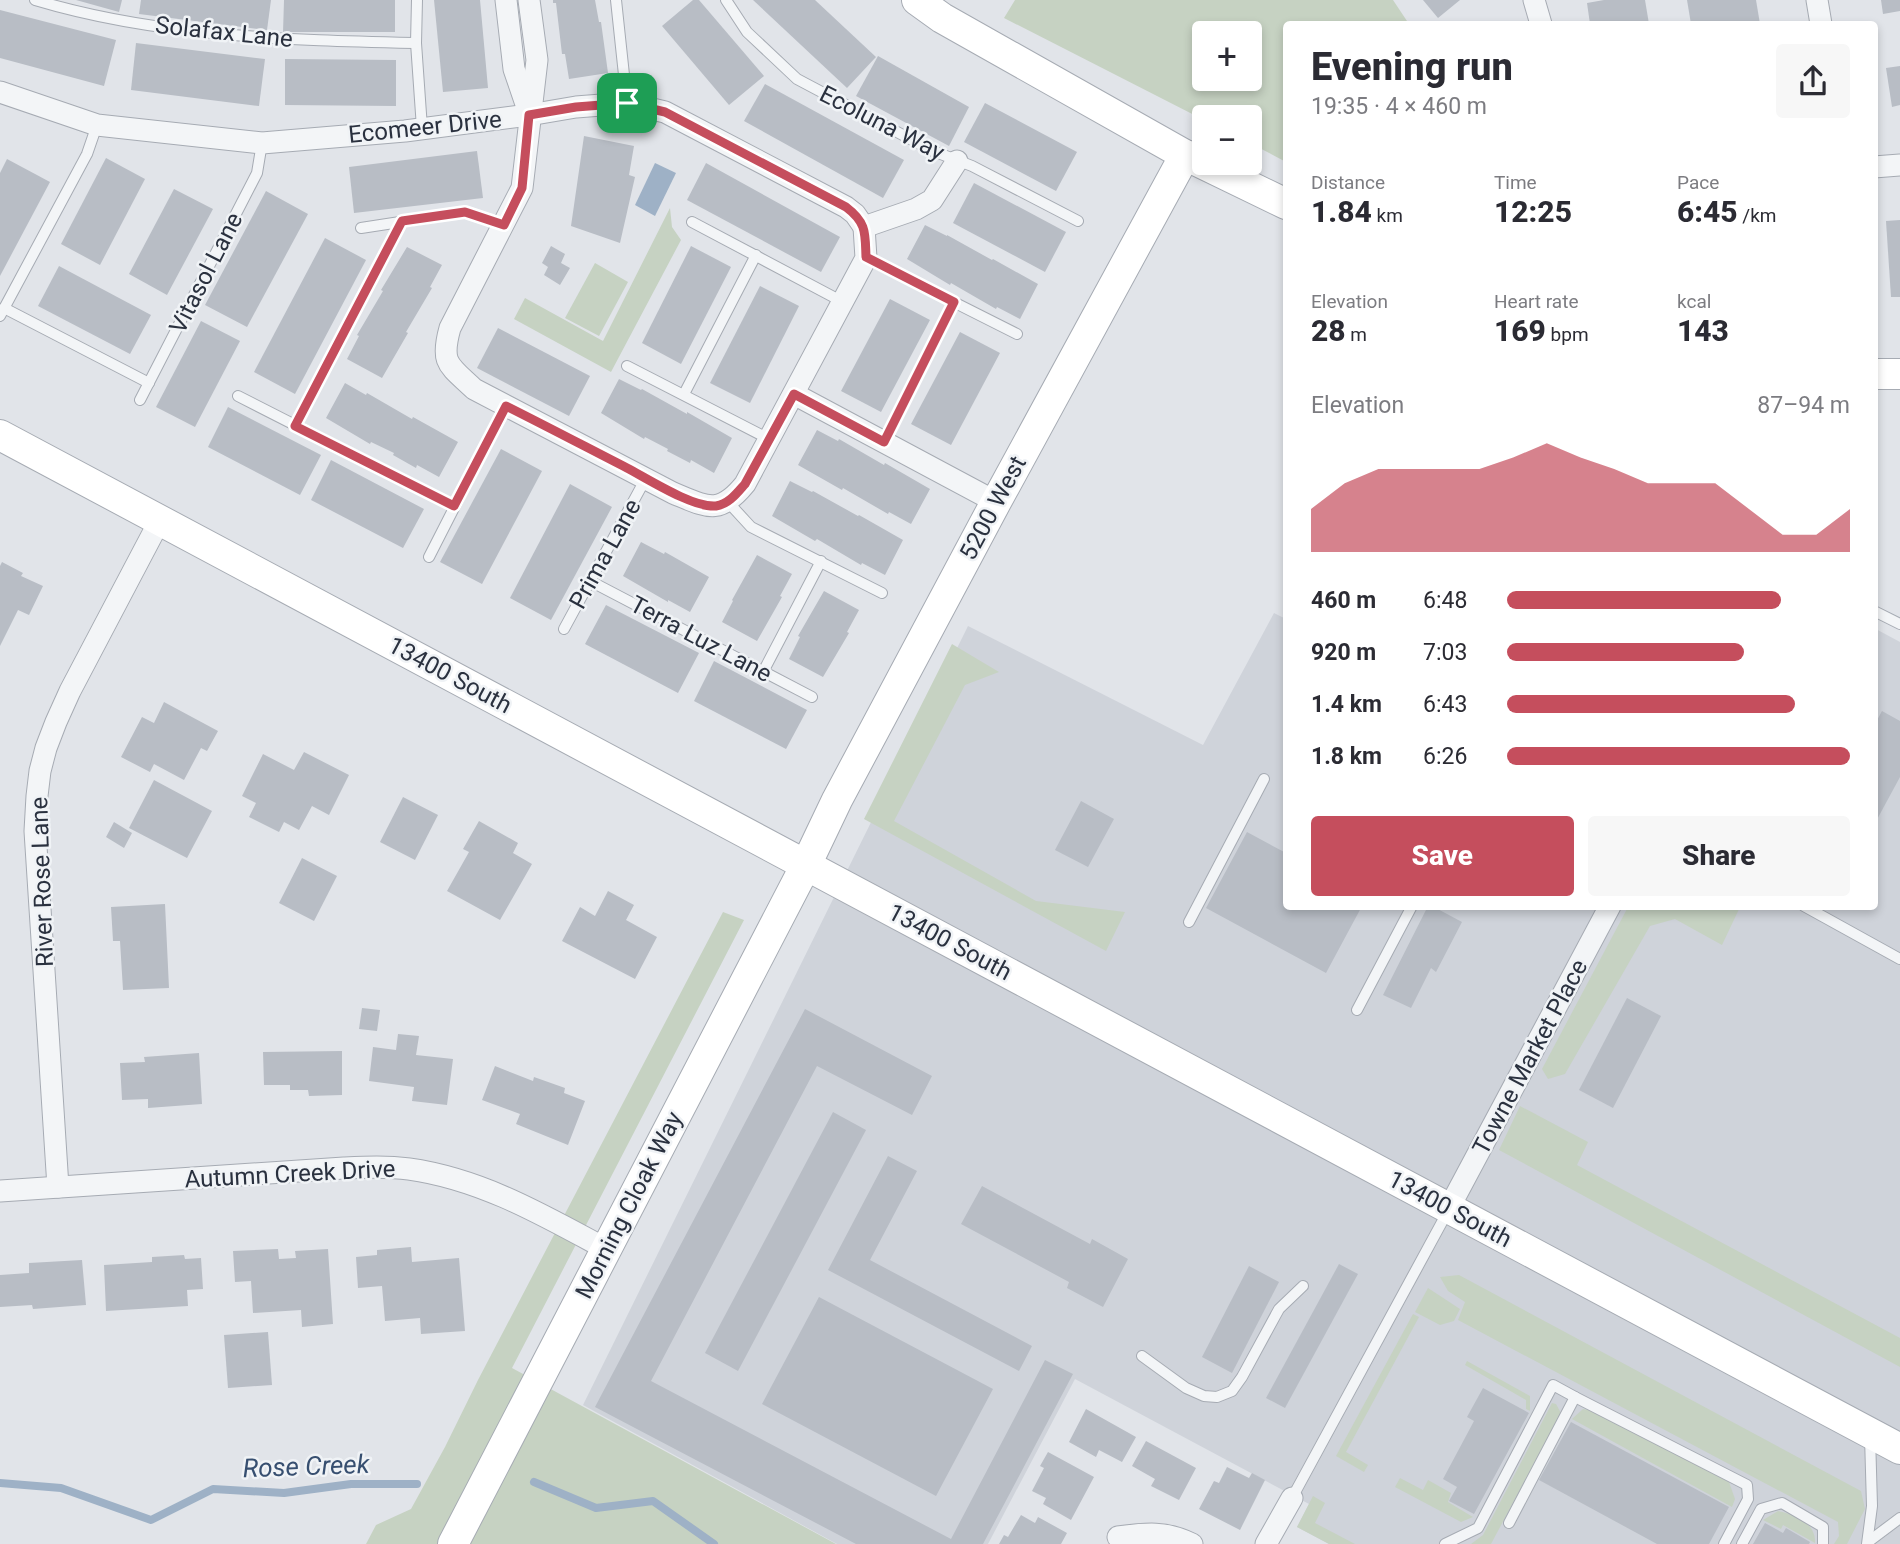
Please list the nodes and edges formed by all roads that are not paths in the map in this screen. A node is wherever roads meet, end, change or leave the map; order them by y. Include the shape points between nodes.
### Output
1 (35, 0) edge
2 (417, 0) edge
3 (506, 0) edge
4 (529, 0) edge
5 (629, 0) edge
6 (726, 0) edge
7 (917, 0) edge
8 (1534, 0) edge
9 (1817, 0) edge
10 (617, 2) edge
11 (1540, 21) edge
12 (1820, 21) edge
13 (416, 43) junction
14 (0, 92) edge
15 (627, 103) junction
16 (529, 115) junction
17 (97, 125) junction
18 (422, 128) junction
19 (262, 143) junction
20 (1185, 155) junction
21 (957, 161) junction
22 (1900, 165) edge
23 (1878, 167) edge
24 (1283, 203) edge
25 (402, 221) junction
26 (1078, 221) dead end
27 (692, 222) dead end
28 (504, 225) junction
29 (864, 227) junction
30 (361, 228) dead end
31 (756, 255) junction
32 (866, 257) junction
33 (843, 302) junction
34 (954, 302) junction
35 (2, 312) edge
36 (1017, 334) dead end
37 (627, 366) dead end
38 (1878, 374) edge
39 (1900, 374) edge
40 (149, 383) junction
41 (684, 394) junction
42 (794, 394) junction
43 (238, 396) dead end
44 (140, 400) dead end
45 (506, 406) junction
46 (295, 426) junction
47 (0, 435) edge
48 (769, 439) junction
49 (884, 442) junction
50 (646, 478) junction
51 (728, 502) junction
52 (996, 502) junction
53 (454, 506) junction
54 (160, 520) junction
55 (429, 557) dead end
56 (821, 561) junction
57 (590, 581) junction
58 (882, 593) dead end
59 (1878, 613) edge
60 (1900, 624) edge
61 (564, 629) dead end
62 (763, 671) junction
63 (812, 697) dead end
64 (1264, 779) dead end
65 (806, 865) junction
66 (1410, 910) edge
67 (1608, 910) edge
68 (1811, 910) edge
69 (1189, 922) dead end
70 (1900, 959) edge
71 (1356, 1010) dead end
72 (58, 1187) junction
73 (0, 1191) edge
74 (1449, 1208) junction
75 (606, 1249) junction
76 (1303, 1286) dead end
77 (1142, 1356) dead end
78 (1575, 1397) junction
79 (1870, 1433) junction
80 (1900, 1449) edge
81 (1292, 1498) joint
82 (1900, 1518) edge
83 (1509, 1522) dead end
84 (1118, 1537) dead end
85 (1868, 1543) edge
86 (453, 1544) edge
87 (1192, 1544) edge
88 (1266, 1544) edge
89 (1445, 1544) edge
90 (1724, 1544) edge
91 (1742, 1544) edge
92 (1823, 1544) edge

1 - 13 lane, Solafax Lane via 127,21 226,34
2 - 13 lane
3 - 16 street via 514,69
4 - 16 street via 537,60
5 - 10 lane
6 - 21 lane, Ecoluna Way via 747,32 797,79
7 - 20 main road
8 - 11 street
9 - 12 street
10 - 15 lane
13 - 18 lane
14 - 17 street, Ecomeer Drive
15 - 16 street, Ecomeer Drive
15 - 29 street, Ecomeer Drive via 665,112 846,207
16 - 18 street, Ecomeer Drive
16 - 28 street via 522,188
17 - 19 street, Ecomeer Drive
17 - 35 lane via 87,154
18 - 19 street, Ecomeer Drive
19 - 40 lane, Vitasol Lane via 257,173
20 - 24 main road
20 - 52 main road, 5200 West
21 - 26 lane
21 - 29 street, Ecoluna Way via 932,200
22 - 23 street
25 - 28 lane via 465,212
25 - 30 lane
25 - 46 lane
27 - 31 lane
28 - 45 street via 450,328 444,349 447,363 474,389
29 - 32 street
31 - 33 lane
31 - 41 lane
32 - 33 street
32 - 34 lane
33 - 42 street
34 - 36 lane
34 - 49 lane
35 - 40 lane
37 - 41 lane
38 - 39 main road
40 - 44 lane, Vitasol Lane
41 - 48 lane
42 - 48 street
42 - 49 street
43 - 46 lane
45 - 50 street
45 - 53 lane
46 - 53 lane
47 - 54 main road, 13400 South
48 - 51 street via 745,484
49 - 52 street
50 - 51 street via 703,505
50 - 57 lane, Prima Lane
51 - 56 lane via 751,527
52 - 65 main road, 5200 West
53 - 55 lane
54 - 65 main road, 13400 South
54 - 72 street, River Rose Lane via 70,691 40,771 36,831
56 - 58 lane
56 - 62 lane
57 - 61 lane, Prima Lane
57 - 62 lane, Terra Luz Lane
59 - 60 lane
62 - 63 lane, Terra Luz Lane
64 - 69 lane
65 - 74 main road, 13400 South
65 - 75 main road, Morning Cloak Way
66 - 71 lane
67 - 74 street, Towne Market Place
68 - 70 lane
72 - 73 street, Autumn Creek Drive
72 - 75 street, Autumn Creek Drive via 344,1168 408,1169 485,1188
74 - 79 main road, 13400 South
74 - 81 lane
75 - 86 main road, Morning Cloak Way
76 - 77 lane via 1279,1309 1232,1391 1204,1396
78 - 83 lane
78 - 89 lane via 1553,1385 1479,1528
78 - 90 lane via 1747,1485 1748,1499
79 - 80 main road, 13400 South
79 - 85 lane
81 - 88 street
82 - 85 lane
84 - 87 street via 1174,1536
91 - 92 lane via 1761,1509 1782,1503 1823,1527

